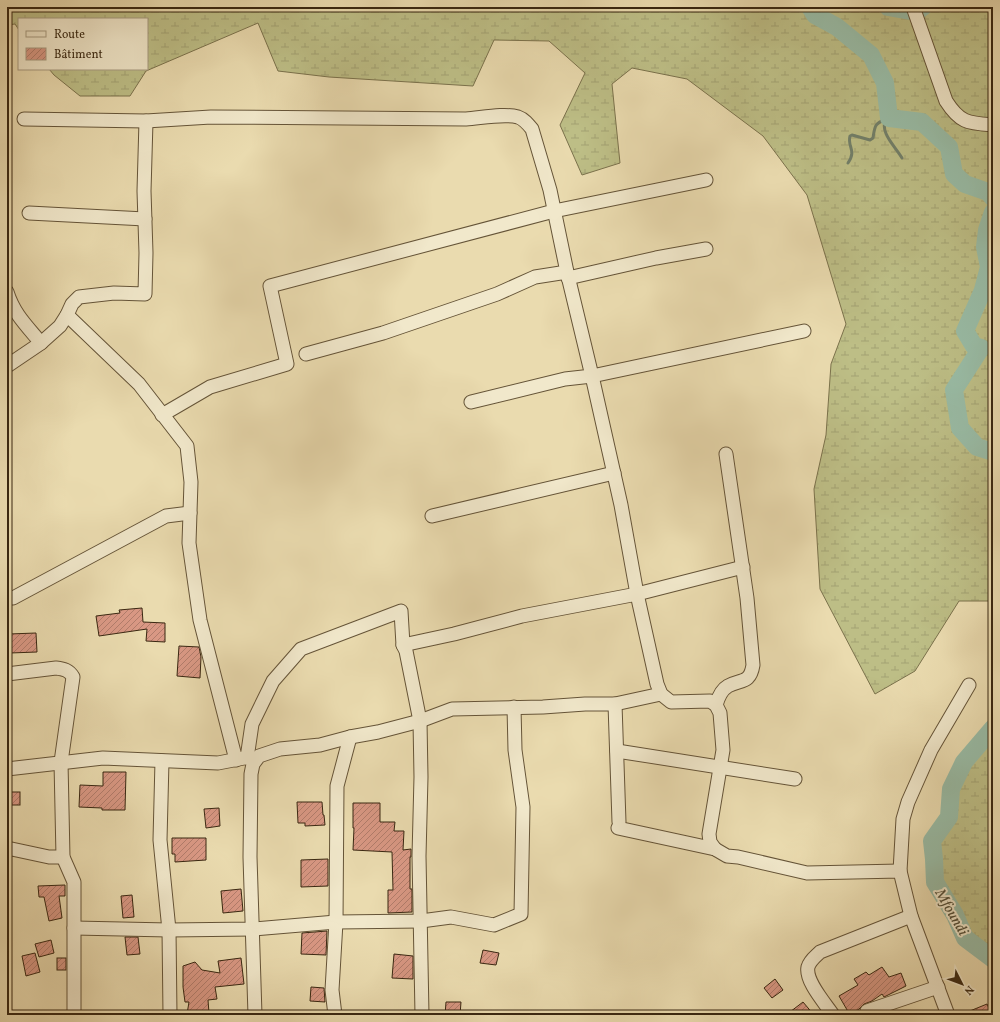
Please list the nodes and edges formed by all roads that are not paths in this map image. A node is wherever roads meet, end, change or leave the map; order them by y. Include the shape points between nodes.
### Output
1 (913, 7) edge
2 (24, 119) dead end
3 (146, 121) junction
4 (993, 126) edge
5 (706, 180) dead end
6 (554, 211) junction
7 (29, 213) dead end
8 (145, 219) junction
9 (706, 248) dead end
10 (567, 275) junction
11 (7, 292) edge
12 (67, 315) junction
13 (804, 331) dead end
14 (41, 343) junction
15 (306, 354) dead end
16 (7, 366) edge
17 (592, 376) junction
18 (471, 402) dead end
19 (162, 414) junction
20 (726, 454) dead end
21 (614, 473) junction
22 (190, 513) junction
23 (432, 516) dead end
24 (743, 567) junction
25 (637, 594) junction
26 (13, 598) dead end
27 (403, 645) junction
28 (7, 674) edge
29 (969, 685) dead end
30 (661, 694) junction
31 (615, 704) junction
32 (716, 705) junction
33 (514, 707) junction
34 (420, 721) junction
35 (350, 737) junction
36 (617, 751) junction
37 (247, 758) junction
38 (162, 761) junction
39 (61, 762) junction
40 (720, 766) junction
41 (7, 769) edge
42 (795, 779) dead end
43 (7, 848) edge
44 (715, 849) junction
45 (63, 857) junction
46 (900, 871) junction
47 (911, 916) junction
48 (420, 921) junction
49 (336, 922) junction
50 (74, 928) junction
51 (252, 929) junction
52 (169, 930) junction
53 (938, 987) junction
54 (867, 1011) dead end
55 (74, 1015) edge
56 (170, 1015) edge
57 (255, 1015) edge
58 (335, 1015) edge
59 (422, 1015) edge
60 (833, 1015) edge
61 (948, 1015) edge

1 - 4 street via 946,102 954,113 971,124
2 - 3 street
3 - 6 street via 211,117 519,117 532,129
3 - 8 street
5 - 6 street
6 - 10 street
6 - 19 street via 270,286 287,364 210,387
7 - 8 street
8 - 12 street via 145,294 114,293 79,297
9 - 10 street
10 - 15 street via 535,277 497,294 398,328
10 - 17 street
11 - 14 street via 15,312
12 - 14 street via 60,326
12 - 19 street via 138,384
13 - 17 street
14 - 16 street
17 - 18 street
17 - 21 street
19 - 22 street via 187,446 192,482
20 - 24 street
21 - 23 street
21 - 25 street
22 - 26 street via 166,516
22 - 37 street via 189,543 200,620
24 - 25 street
24 - 32 street via 752,674 746,680 727,686 720,693
25 - 27 street via 522,616
25 - 30 street
27 - 34 street
27 - 37 street via 401,611 301,649 273,681 252,724
28 - 39 street via 56,668 70,671 73,677
29 - 46 street via 931,750 908,802 903,819
30 - 31 street
30 - 32 street via 671,702 710,701
31 - 33 street
31 - 36 street
32 - 40 street via 720,713 723,750
33 - 34 street via 452,709
33 - 48 street via 515,750 524,806 520,914 494,925 451,917
34 - 35 street
34 - 48 street
35 - 37 street via 320,745 280,749
35 - 49 street via 338,786
36 - 40 street
36 - 44 street via 619,825
37 - 38 street via 218,763
37 - 51 street via 253,764 250,857
38 - 39 street via 103,758
38 - 52 street via 160,840
39 - 41 street
39 - 45 street
40 - 42 street
40 - 44 street via 709,834 710,842
43 - 45 street via 49,857
44 - 46 street via 727,856 807,873
45 - 50 street via 74,882
46 - 47 street
47 - 53 street
47 - 60 street via 820,952 811,960 808,968 809,979
48 - 49 street
48 - 59 street
49 - 51 street
49 - 58 street via 332,990
50 - 52 street
50 - 55 street
51 - 52 street
51 - 57 street
52 - 56 street
53 - 54 street
53 - 61 street

